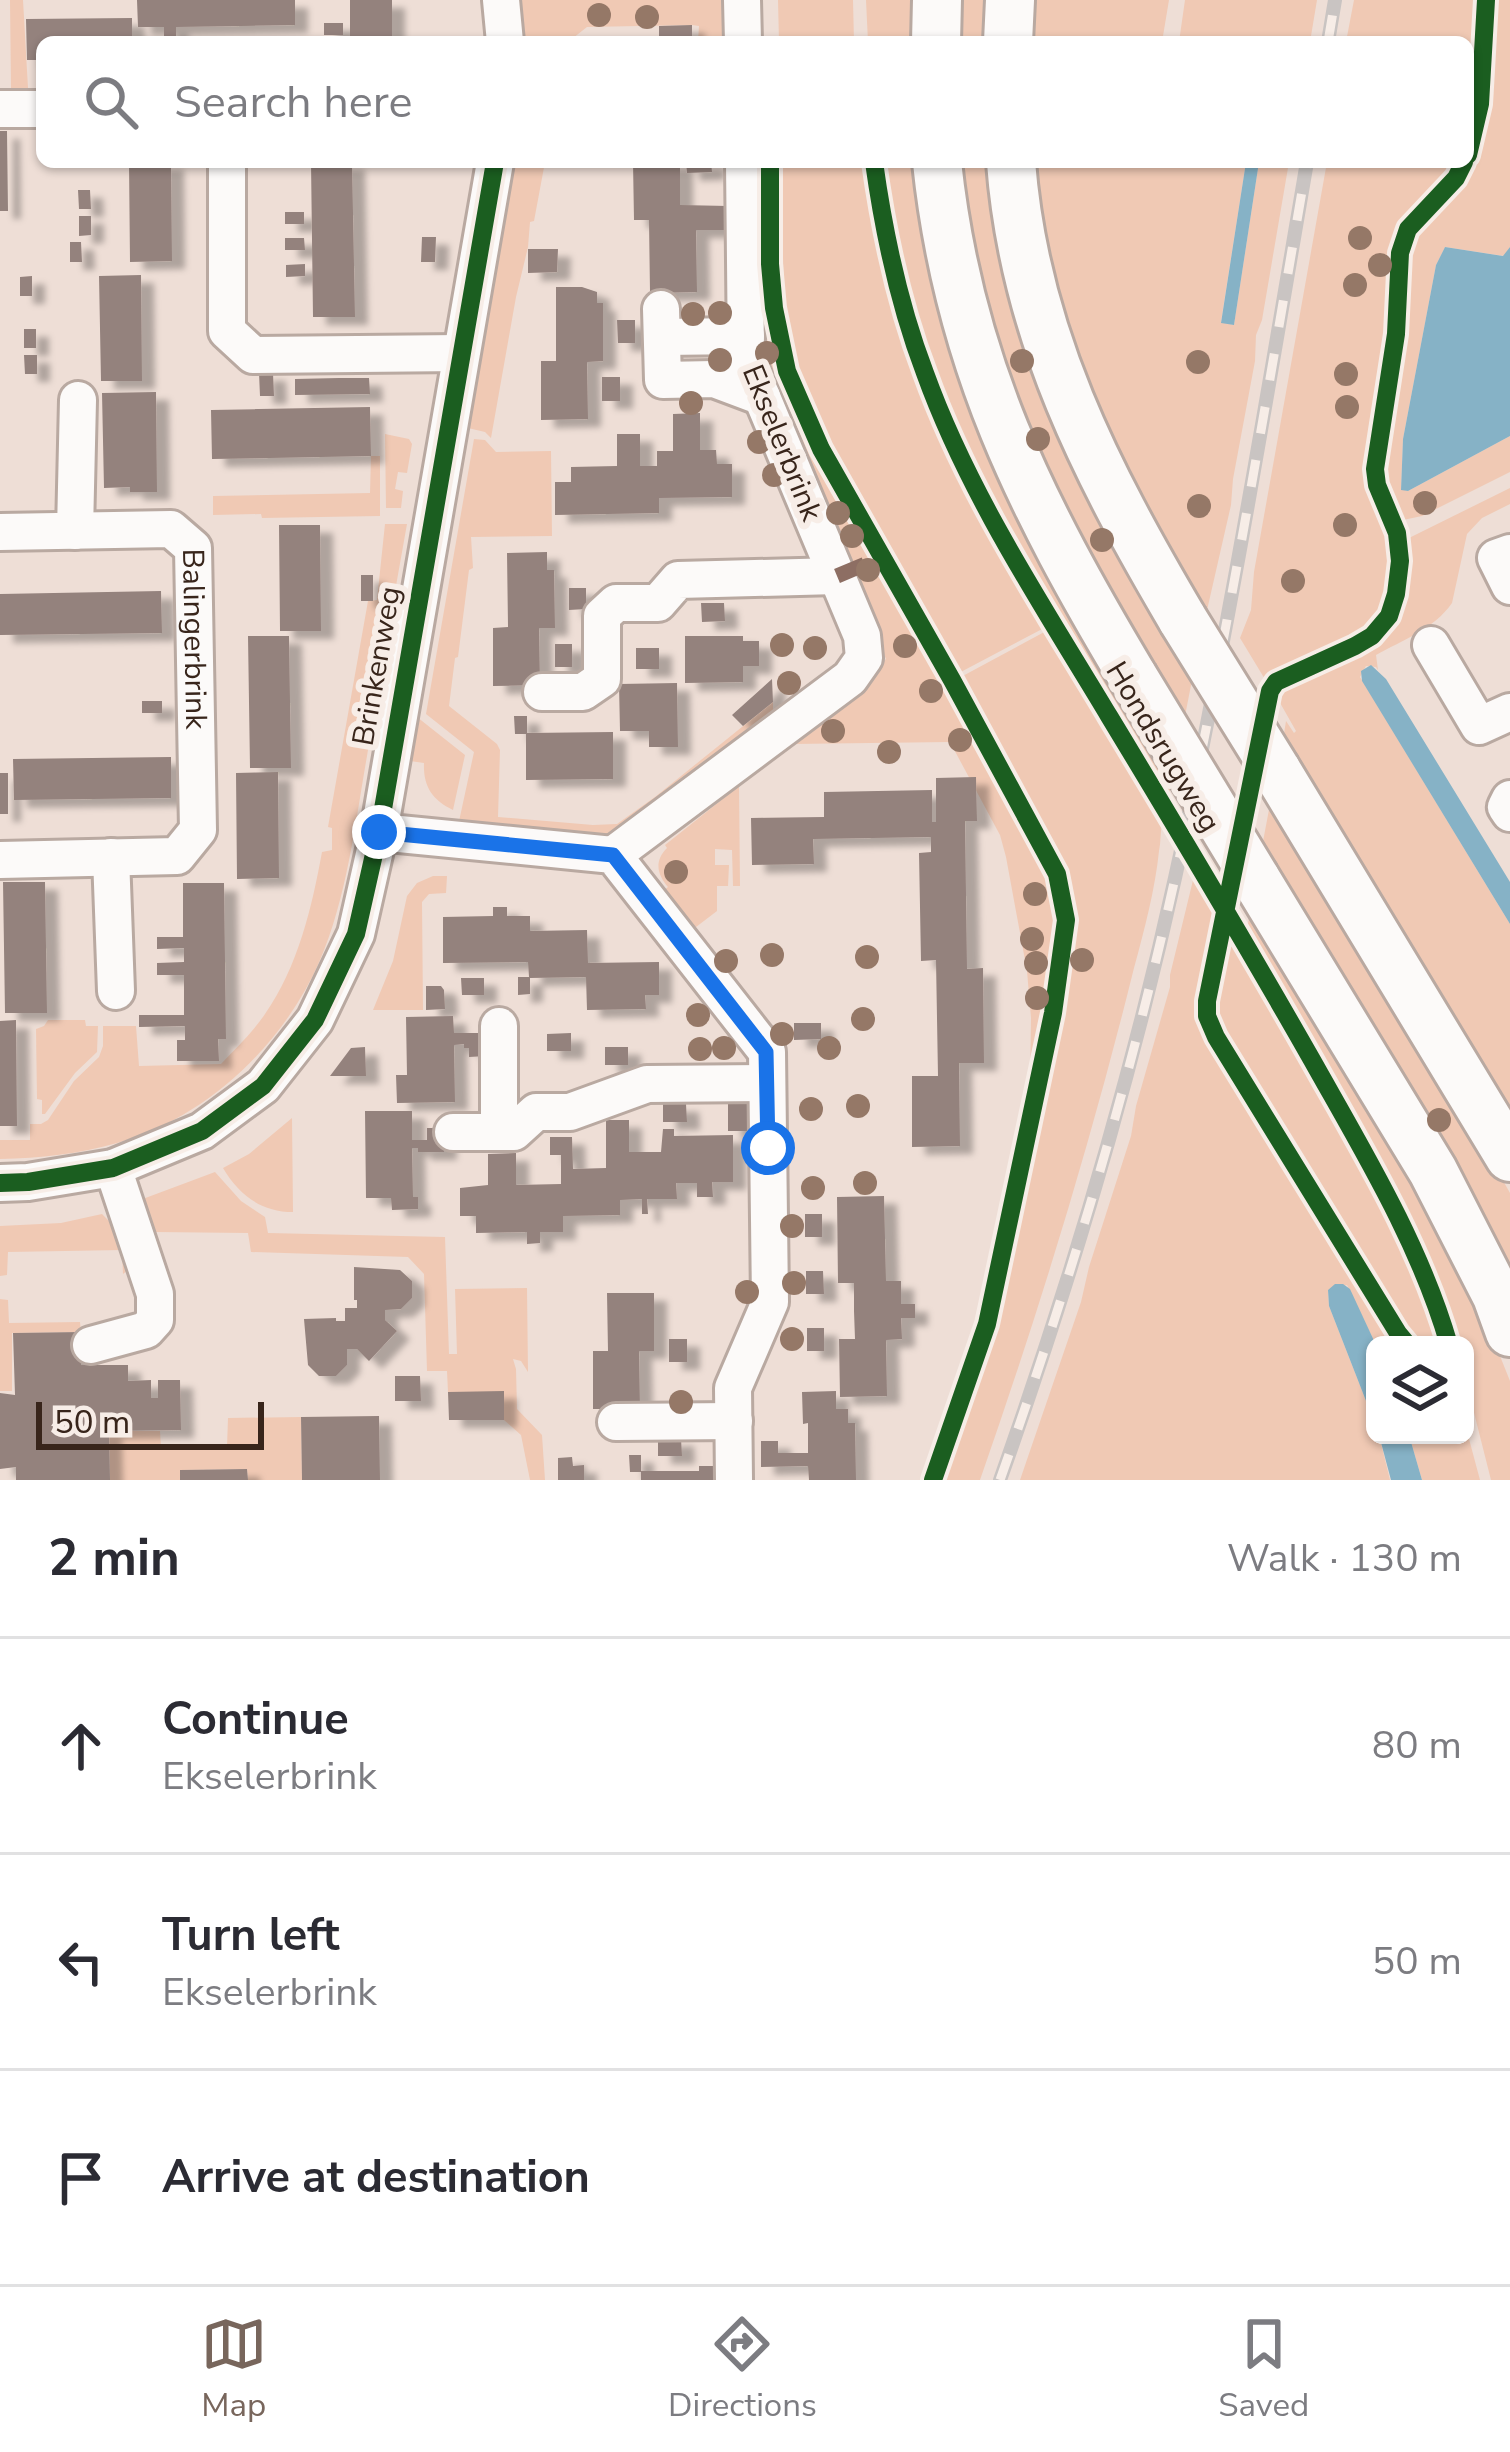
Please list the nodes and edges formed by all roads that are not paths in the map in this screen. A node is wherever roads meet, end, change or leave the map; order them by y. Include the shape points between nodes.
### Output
1 (501, 0) edge
2 (742, 0) edge
3 (938, 0) edge
4 (1010, 0) edge
5 (504, 36) edge
6 (743, 36) edge
7 (936, 36) edge
8 (1008, 36) edge
9 (0, 109) edge
10 (36, 109) edge
11 (227, 168) edge
12 (494, 168) edge
13 (745, 168) edge
14 (939, 168) edge
15 (1012, 168) edge
16 (746, 336) junction
17 (461, 353) junction
18 (762, 397) junction
19 (78, 400) dead end
20 (75, 531) junction
21 (0, 532) edge
22 (1510, 553) edge
23 (837, 576) junction
24 (1510, 586) edge
25 (1431, 645) dead end
26 (542, 692) dead end
27 (1510, 712) edge
28 (1510, 799) edge
29 (1510, 813) edge
30 (379, 832) junction
31 (613, 855) junction
32 (111, 857) junction
33 (0, 860) edge
34 (116, 991) dead end
35 (499, 1026) dead end
36 (767, 1083) junction
37 (453, 1132) dead end
38 (499, 1132) junction
39 (1510, 1157) edge
40 (113, 1168) junction
41 (0, 1183) edge
42 (1510, 1332) edge
43 (91, 1345) dead end
44 (734, 1421) junction
45 (616, 1422) dead end
46 (734, 1480) edge

1 - 5 street
2 - 6 street
3 - 7 main road
4 - 8 main road
9 - 10 street
11 - 17 street via 227,331 253,355
12 - 17 street, Brinkenweg
13 - 16 street, Ekselerbrink
14 - 42 main road, Hondsrugweg, bridge via 960,301 1037,508 1433,1171
15 - 39 main road, bridge via 1024,261 1096,462 1183,620
16 - 18 street, Ekselerbrink
16 - 18 street via 661,323 663,380 714,379
17 - 30 street, Brinkenweg
18 - 23 street, Ekselerbrink
19 - 20 street
20 - 21 street, Balingerbrink
20 - 32 street, Balingerbrink via 171,529 193,548 198,830 177,856
22 - 24 street via 1496,558
23 - 26 street via 678,580 658,603 616,603 602,616 602,679 583,692
23 - 31 street, Ekselerbrink via 862,636 864,658 850,678
25 - 27 street via 1480,726
28 - 29 street
30 - 31 street
30 - 40 street, Brinkenweg via 356,934 315,1020 263,1086 202,1131
31 - 36 street via 766,1052
32 - 33 street, Balingerbrink
32 - 34 street
35 - 38 street
36 - 38 street via 647,1084 570,1112 536,1112 514,1132
36 - 44 street via 770,1302 734,1388
37 - 38 street
40 - 41 street, Brinkenweg
40 - 43 street via 155,1294 155,1319 146,1330
44 - 45 street
44 - 46 street

